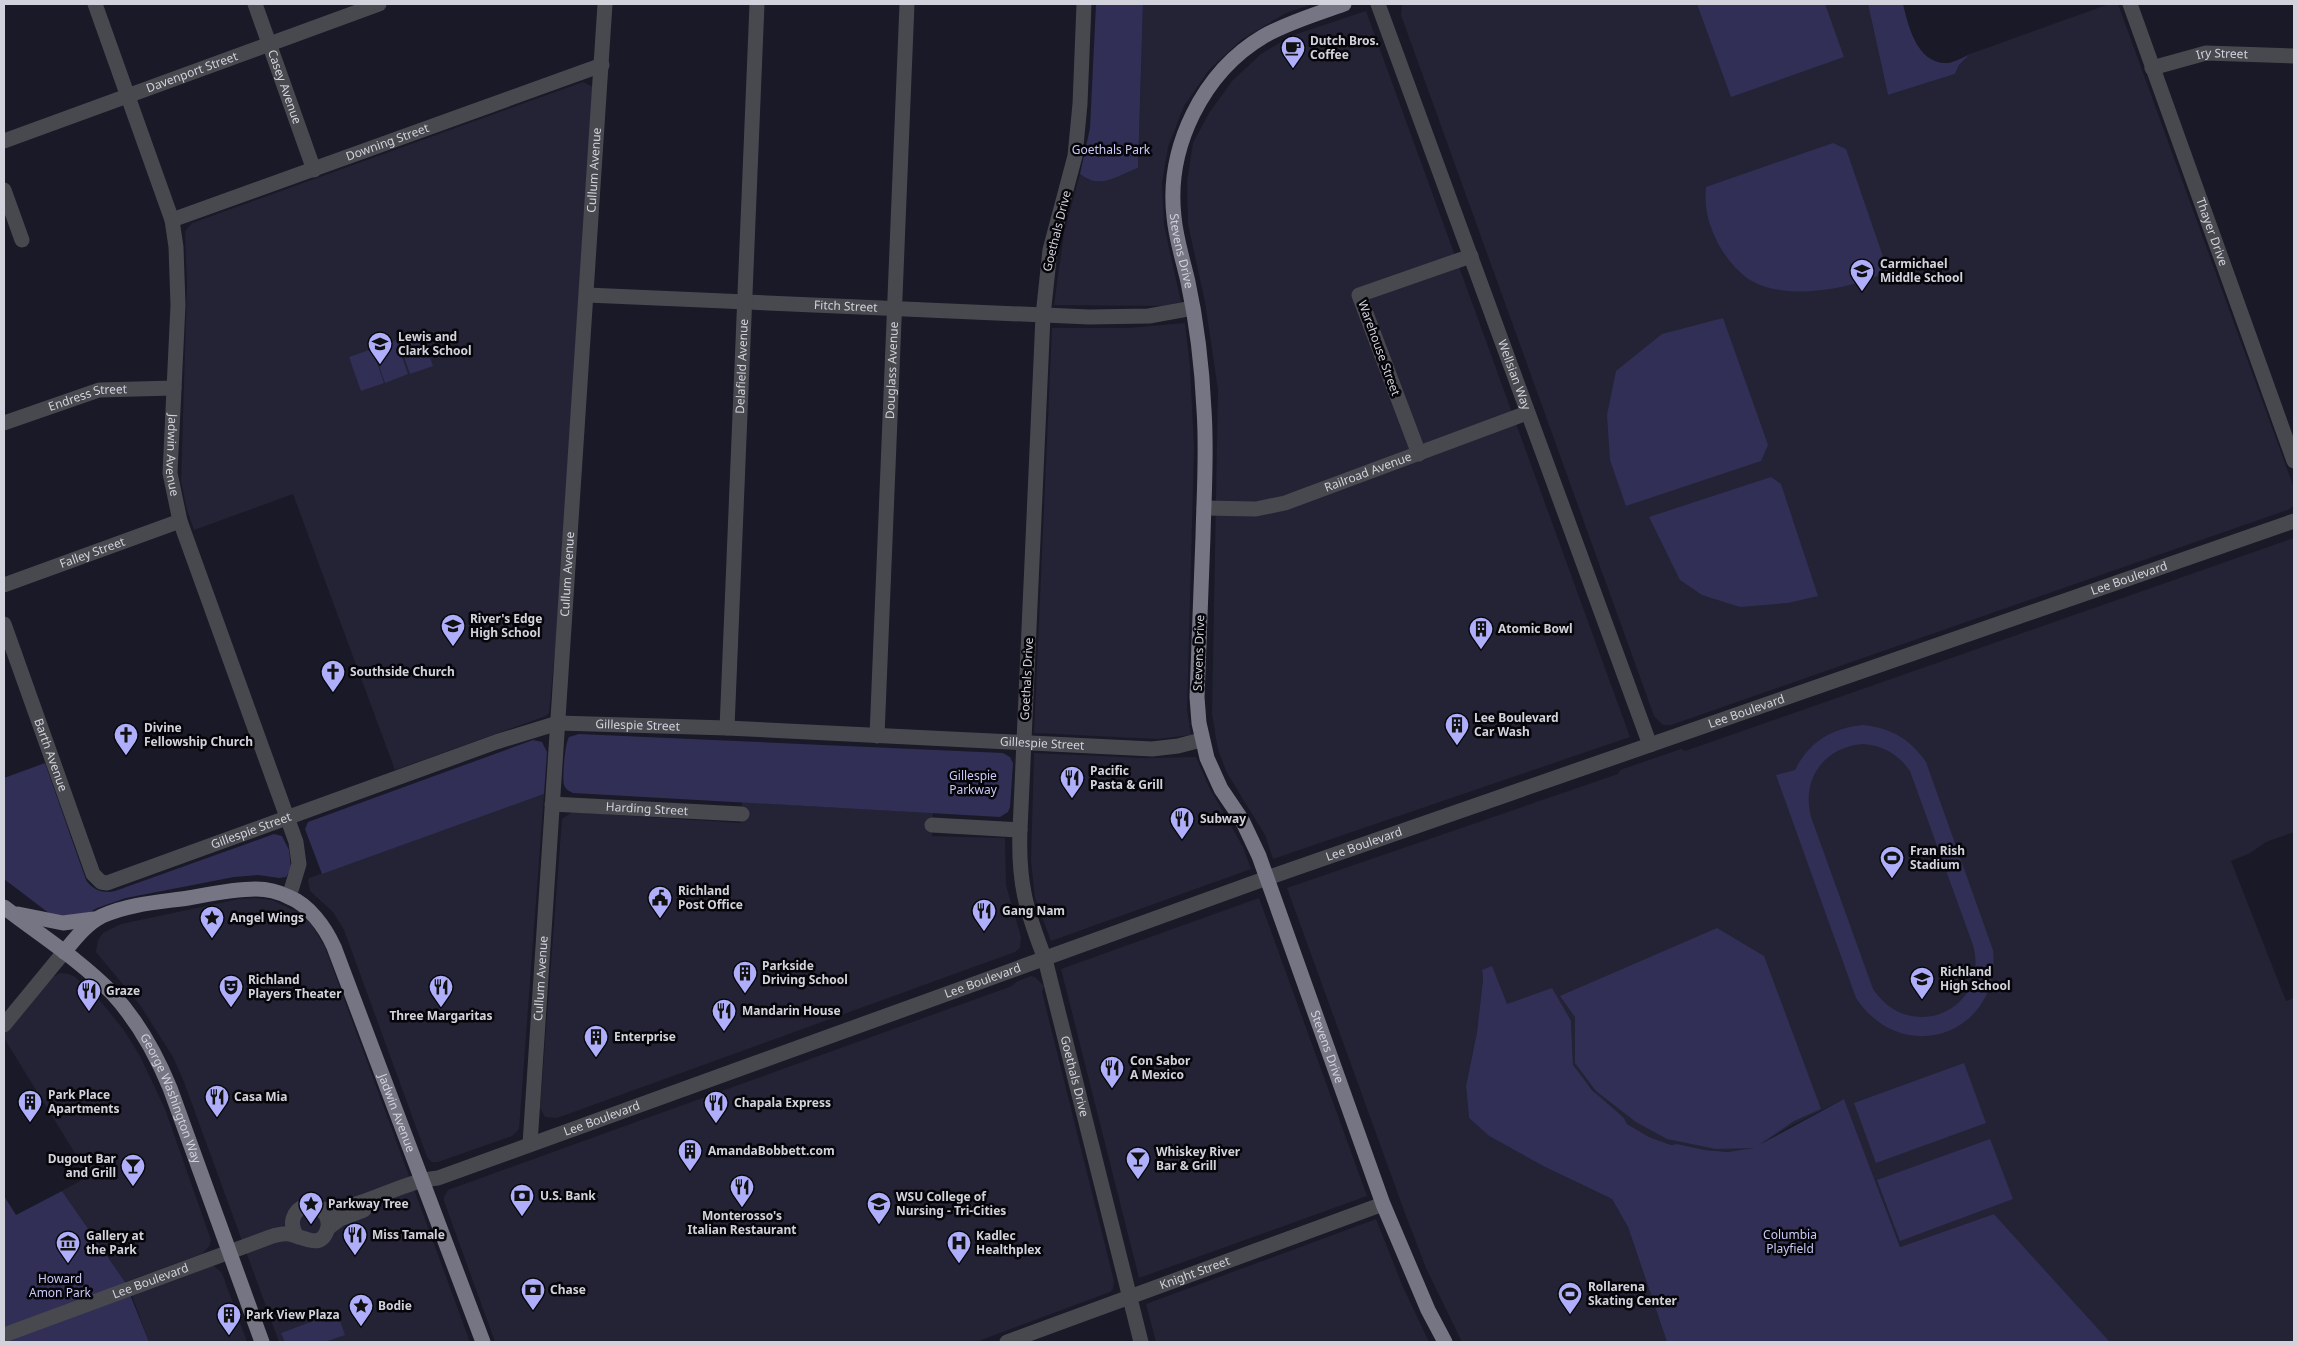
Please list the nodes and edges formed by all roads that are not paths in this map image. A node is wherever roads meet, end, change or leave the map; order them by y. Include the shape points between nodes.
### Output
1 (95, 4) edge
2 (255, 4) edge
3 (379, 4) edge
4 (605, 4) edge
5 (757, 4) edge
6 (906, 4) edge
7 (1084, 4) edge
8 (1344, 4) edge
9 (1378, 4) edge
10 (2130, 4) edge
11 (269, 43) junction
12 (2294, 56) edge
13 (602, 65) junction
14 (2152, 68) junction
15 (128, 95) junction
16 (4, 141) edge
17 (314, 170) junction
18 (4, 190) edge
19 (172, 220) junction
20 (22, 240) dead end
21 (1471, 256) junction
22 (587, 295) junction
23 (745, 301) junction
24 (895, 308) junction
25 (1193, 308) junction
26 (1043, 316) junction
27 (174, 388) junction
28 (1527, 413) junction
29 (4, 422) edge
30 (1419, 454) junction
31 (2294, 461) edge
32 (1204, 508) junction
33 (180, 521) junction
34 (2294, 521) edge
35 (4, 586) edge
36 (4, 624) edge
37 (558, 723) junction
38 (727, 728) junction
39 (877, 736) junction
40 (1201, 740) junction
41 (1024, 741) junction
42 (1650, 746) junction
43 (552, 804) junction
44 (742, 814) dead end
45 (288, 818) junction
46 (932, 825) dead end
47 (1020, 830) junction
48 (1267, 878) junction
49 (101, 882) joint
50 (289, 897) junction
51 (7, 909) edge
52 (102, 916) junction
53 (64, 952) junction
54 (1045, 959) junction
55 (4, 1025) edge
56 (530, 1144) junction
57 (424, 1183) junction
58 (1383, 1204) junction
59 (321, 1209) junction
60 (328, 1228) junction
61 (298, 1237) junction
62 (229, 1251) junction
63 (1130, 1298) junction
64 (4, 1335) edge
65 (262, 1342) edge
66 (483, 1342) edge
67 (1007, 1342) edge
68 (1141, 1342) edge
69 (1445, 1342) edge

1 - 15 street, Jadwin Avenue
2 - 11 street, Casey Avenue
3 - 11 street, Davenport Street
4 - 13 street, Cullum Avenue
5 - 23 street, Delafield Avenue
6 - 24 street, Douglass Avenue
7 - 26 street, Goethals Drive via 1076,148 1050,250
8 - 25 main road, Stevens Drive via 1279,28 1255,42 1223,70 1191,117 1176,162 1173,201
9 - 21 street, Wellsian Way
10 - 14 street, Thayer Drive
11 - 15 street, Davenport Street
11 - 17 street, Casey Avenue
12 - 14 street, Iry Street via 2206,53
13 - 17 street, Downing Street
13 - 22 street, Cullum Avenue
14 - 31 street, Thayer Drive
15 - 16 street, Davenport Street
15 - 19 street, Jadwin Avenue
17 - 19 street, Downing Street
18 - 20 street
19 - 27 street, Jadwin Avenue via 178,295
21 - 28 street, Wellsian Way
21 - 30 street, Warehouse Street via 1359,296
22 - 23 street, Fitch Street
22 - 37 street, Cullum Avenue
23 - 24 street, Fitch Street
23 - 38 street, Delafield Avenue
24 - 26 street, Fitch Street
24 - 39 street, Douglass Avenue
25 - 26 street, Fitch Street via 1132,317
25 - 32 main road, Stevens Drive via 1204,411
26 - 41 street, Goethals Drive
27 - 29 street, Endress Street via 99,390
27 - 33 street, Jadwin Avenue via 170,473
28 - 30 street, Railroad Avenue
28 - 42 street, Wellsian Way
30 - 32 street, Railroad Avenue via 1285,503 1256,509
32 - 40 main road, Stevens Drive via 1197,697
33 - 35 street, Falley Street
33 - 45 street, Jadwin Avenue
34 - 42 street, Lee Boulevard
36 - 49 street, Barth Avenue via 93,874
37 - 38 street, Gillespie Street
37 - 43 street, Cullum Avenue
37 - 45 street, Gillespie Street via 496,742
38 - 39 street, Gillespie Street
39 - 41 street, Gillespie Street
40 - 41 street, Gillespie Street via 1152,749
40 - 48 main road, Stevens Drive via 1213,774 1242,820
41 - 47 street, Goethals Drive
42 - 48 street, Lee Boulevard
43 - 44 street, Harding Street
43 - 56 street, Cullum Avenue
45 - 49 street, Gillespie Street via 113,882
45 - 50 street, Jadwin Avenue via 299,858
46 - 47 street
47 - 54 street, Goethals Drive via 1022,890
48 - 54 street, Lee Boulevard
48 - 58 main road, Stevens Drive
50 - 52 main road, Jadwin Avenue via 267,890 235,890 134,906
50 - 57 main road, Jadwin Avenue via 307,908 332,942
51 - 52 main road via 63,923
51 - 53 main road, George Washington Way
52 - 53 main road, Jadwin Avenue via 86,926
53 - 55 street
53 - 62 main road, George Washington Way via 118,1001 161,1066
54 - 56 street, Lee Boulevard
54 - 63 street, Goethals Drive
56 - 57 street, Lee Boulevard
57 - 59 street, Lee Boulevard via 351,1205
57 - 60 street, Lee Boulevard via 340,1219
57 - 66 main road, Jadwin Avenue
58 - 63 street, Knight Street
58 - 69 main road, Stevens Drive
59 - 60 street via 327,1218
59 - 61 street, Lee Boulevard via 307,1205 298,1210 292,1221
60 - 61 street, Lee Boulevard via 316,1241
61 - 62 street, Lee Boulevard via 276,1235
62 - 64 street, Lee Boulevard
62 - 65 main road, George Washington Way
63 - 67 street, Knight Street
63 - 68 street, Goethals Drive

